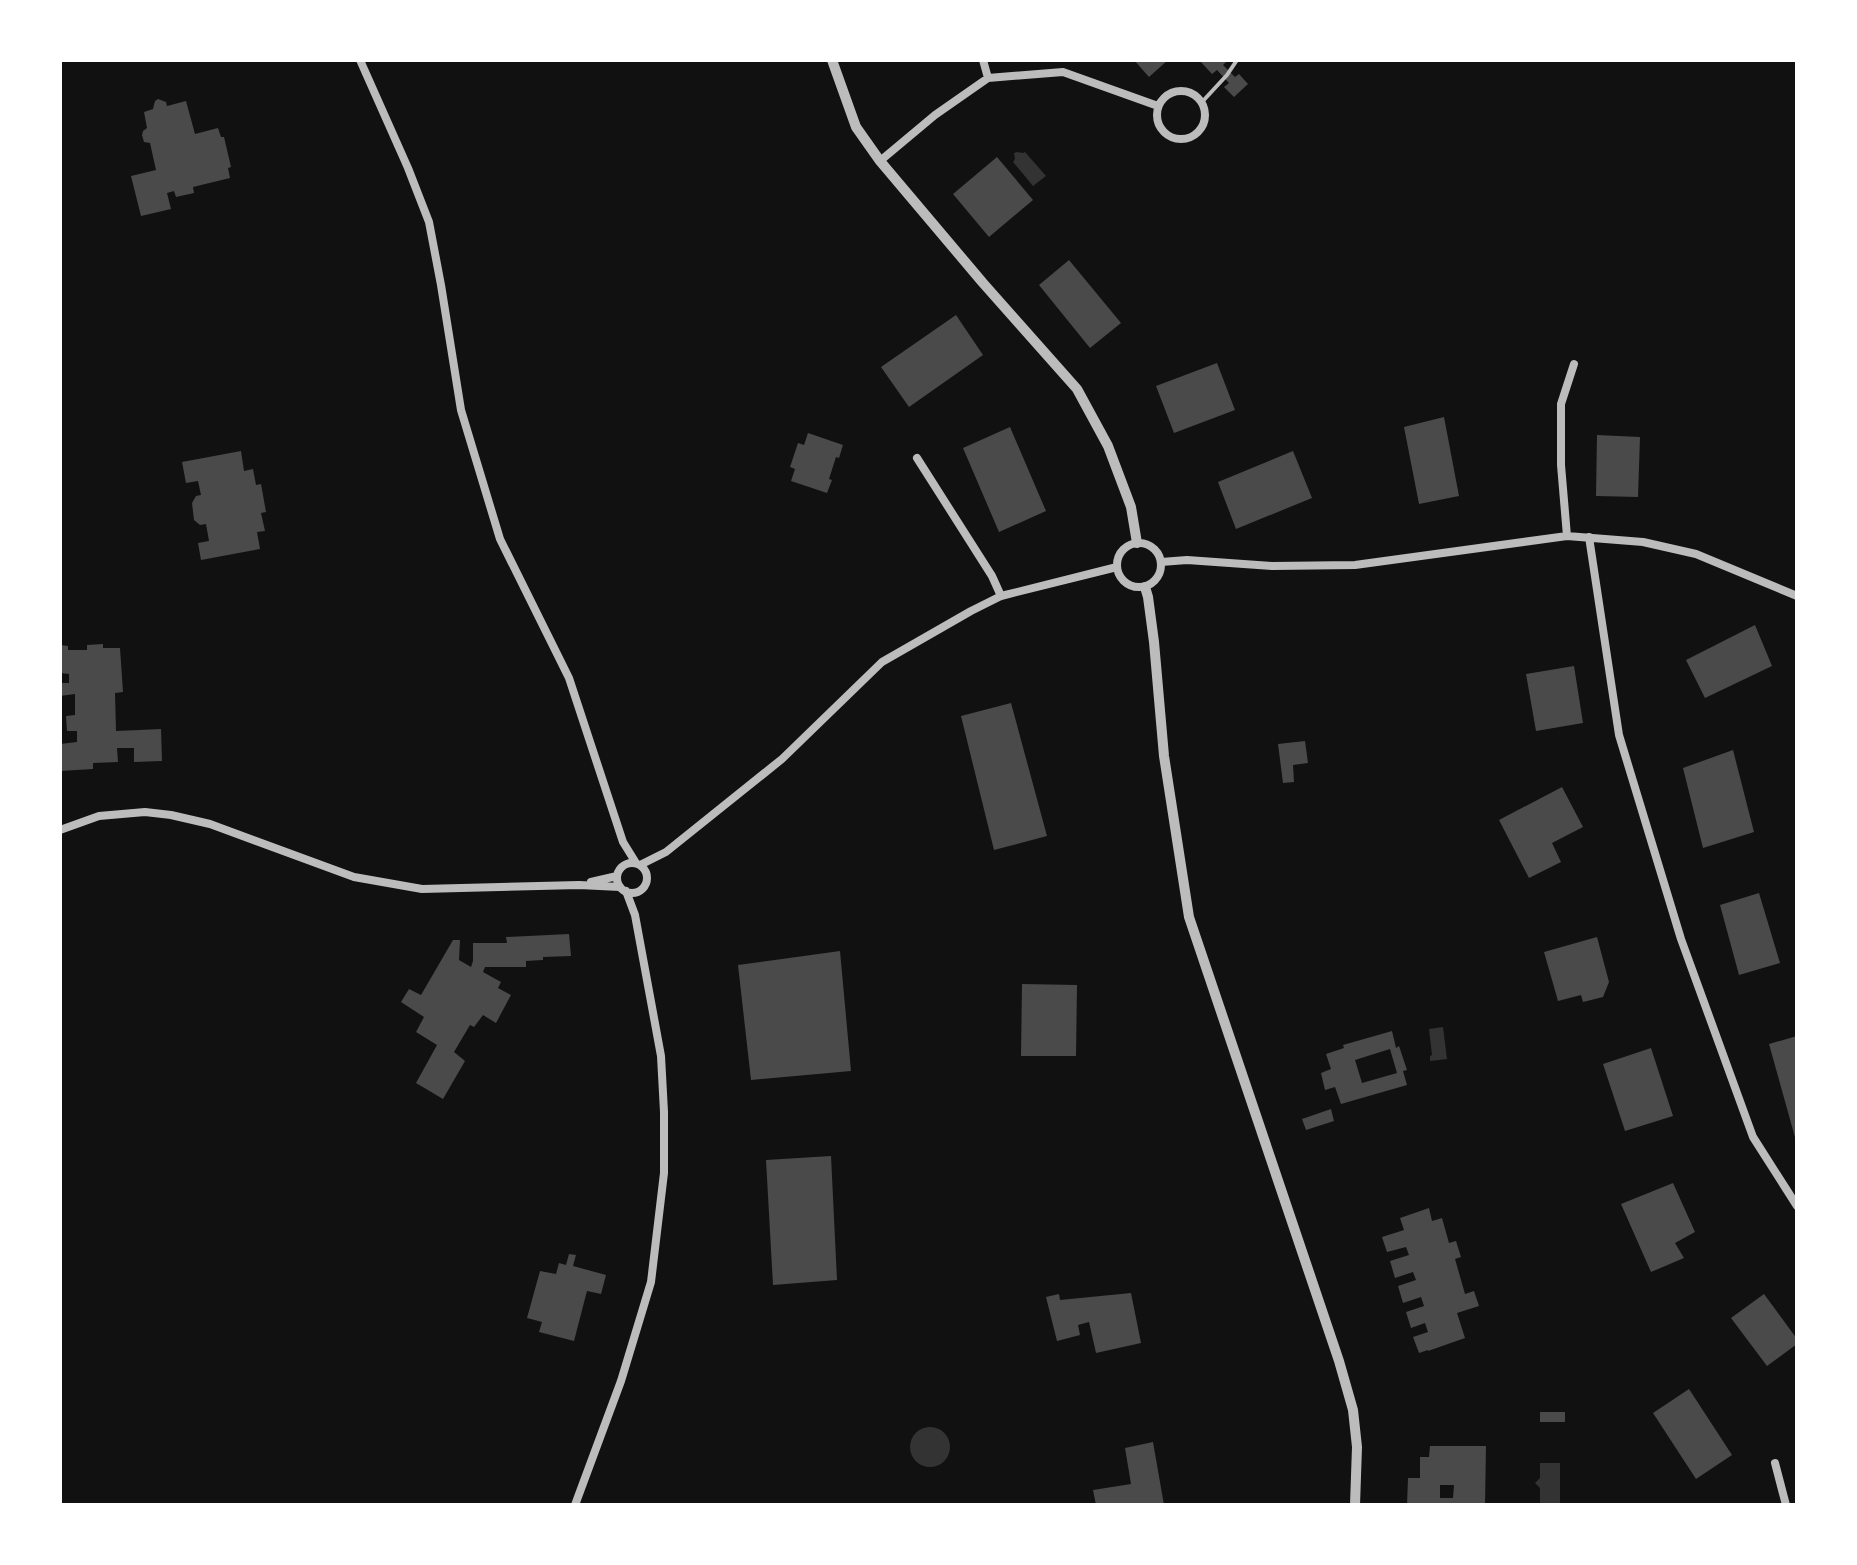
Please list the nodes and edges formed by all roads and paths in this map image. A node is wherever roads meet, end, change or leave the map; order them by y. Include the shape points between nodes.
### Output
1 (360, 60) edge
2 (832, 60) edge
3 (983, 60) edge
4 (1237, 60) edge
5 (988, 78) junction
6 (1202, 102) junction
7 (1158, 106) junction
8 (880, 161) junction
9 (1574, 364) dead end
10 (917, 458) dead end
11 (1567, 536) junction
12 (1589, 537) junction
13 (1137, 543) junction
14 (1161, 562) junction
15 (1117, 567) junction
16 (1145, 587) junction
17 (1001, 596) junction
18 (1797, 596) edge
19 (60, 830) edge
20 (623, 842) junction
21 (666, 852) junction
22 (638, 864) junction
23 (622, 866) junction
24 (617, 876) junction
25 (647, 877) junction
26 (579, 885) junction
27 (623, 889) junction
28 (637, 891) junction
29 (635, 915) junction
30 (1797, 1206) edge
31 (1775, 1463) dead end
32 (575, 1505) edge
33 (1355, 1505) edge
34 (1786, 1505) edge

1 - 20 street via 429,222 461,410 500,539 569,678
2 - 8 street via 856,127
3 - 5 street
4 - 6 lane
5 - 7 street via 1063,72
5 - 8 street
6 - 7 street via 1184,91 1164,97
6 - 7 street via 1203,126 1183,139 1162,130
8 - 13 street via 1077,389 1108,446 1131,507
9 - 11 street via 1561,404
10 - 17 street
11 - 12 street
11 - 14 street via 1355,565
12 - 18 street via 1696,554
12 - 30 street via 1619,735 1681,939 1753,1137
13 - 14 street via 1151,546
13 - 15 street via 1122,551
14 - 16 street via 1158,578
15 - 16 street via 1130,585
15 - 17 street
16 - 33 street via 1189,917 1343,1373 1355,1423
17 - 21 street via 882,662 782,759
19 - 26 street via 99,816 145,812 210,824 354,877 422,889
20 - 22 street
20 - 23 street
21 - 22 street
21 - 25 street
22 - 23 street
22 - 25 street
23 - 24 street
24 - 26 street
24 - 27 street
25 - 28 street
26 - 27 street
27 - 28 street
27 - 29 street
28 - 29 street
29 - 32 street via 661,1056 664,1173 651,1282
31 - 34 street

